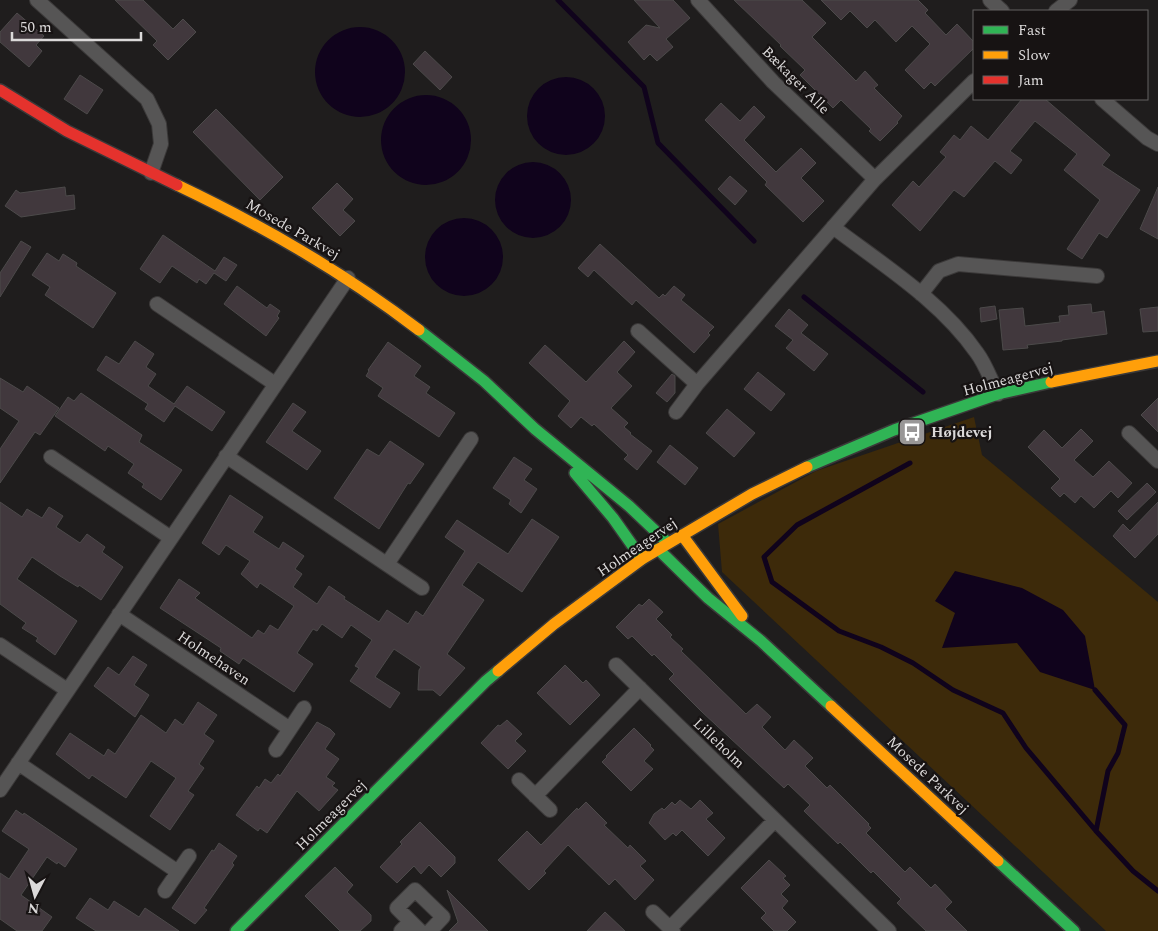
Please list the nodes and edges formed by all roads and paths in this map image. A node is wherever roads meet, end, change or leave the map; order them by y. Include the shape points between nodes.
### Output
1 (37, 0) edge
2 (698, 0) edge
3 (990, 0) edge
4 (1070, 0) edge
5 (1001, 10) edge
6 (1057, 10) edge
7 (973, 82) edge
8 (0, 90) edge
9 (1103, 100) edge
10 (1158, 144) edge
11 (151, 174) junction
12 (875, 179) junction
13 (833, 227) junction
14 (1097, 276) dead end
15 (348, 278) junction
16 (921, 294) junction
17 (157, 304) dead end
18 (638, 331) dead end
19 (1158, 361) edge
20 (275, 384) junction
21 (697, 384) junction
22 (998, 394) junction
23 (676, 412) dead end
24 (1129, 433) dead end
25 (543, 436) junction
26 (471, 439) dead end
27 (226, 456) junction
28 (51, 457) dead end
29 (1158, 461) edge
30 (682, 534) junction
31 (171, 538) junction
32 (668, 543) junction
33 (658, 549) junction
34 (642, 559) junction
35 (386, 564) junction
36 (422, 588) dead end
37 (119, 614) junction
38 (761, 641) junction
39 (0, 645) edge
40 (616, 665) dead end
41 (640, 688) junction
42 (67, 690) junction
43 (304, 708) dead end
44 (290, 729) junction
45 (276, 750) dead end
46 (18, 764) junction
47 (519, 780) dead end
48 (0, 790) edge
49 (535, 796) junction
50 (550, 810) dead end
51 (775, 820) junction
52 (189, 856) dead end
53 (178, 872) junction
54 (166, 891) dead end
55 (653, 912) dead end
56 (411, 928) edge
57 (671, 929) edge
58 (236, 931) edge
59 (430, 931) edge
60 (889, 931) edge
61 (1074, 931) edge

1 - 11 street via 147,99 159,124 161,144
2 - 12 street, Bækager Alle via 773,82
3 - 5 street
4 - 6 street
7 - 12 street
8 - 11 street, Mosede Parkvej via 82,139
9 - 10 street via 1146,138
11 - 15 street, Mosede Parkvej via 210,200
12 - 13 street
13 - 16 street
13 - 21 street
14 - 16 street via 958,264 939,271
15 - 20 street
15 - 25 street, Mosede Parkvej via 476,375
16 - 22 street via 950,320 978,354
17 - 20 street
18 - 21 street
19 - 22 street, Holmeagervej
20 - 27 street
21 - 23 street
22 - 30 street, Holmeagervej via 894,430 814,464 752,494
24 - 29 street
25 - 32 street, Mosede Parkvej
25 - 34 street, Mosede Parkvej via 613,518
26 - 35 street
27 - 31 street
27 - 35 street
28 - 31 street
30 - 32 street, Holmeagervej
30 - 38 street, Mosede Parkvej
31 - 37 street
32 - 33 street, Holmeagervej
33 - 34 street, Holmeagervej
33 - 38 street, Mosede Parkvej via 708,598
34 - 58 street, Holmeagervej via 554,624 486,681
35 - 36 street
37 - 42 street
37 - 44 street, Holmehaven
38 - 61 street, Mosede Parkvej
39 - 42 street
40 - 41 street, Lilleholm
41 - 49 street
41 - 51 street, Lilleholm
42 - 46 street
43 - 44 street
44 - 45 street
46 - 48 street
46 - 53 street
47 - 49 street
49 - 50 street
51 - 57 street
51 - 60 street, Lilleholm
52 - 53 street
53 - 54 street
55 - 57 street
56 - 59 street via 397,908 415,890 443,917

